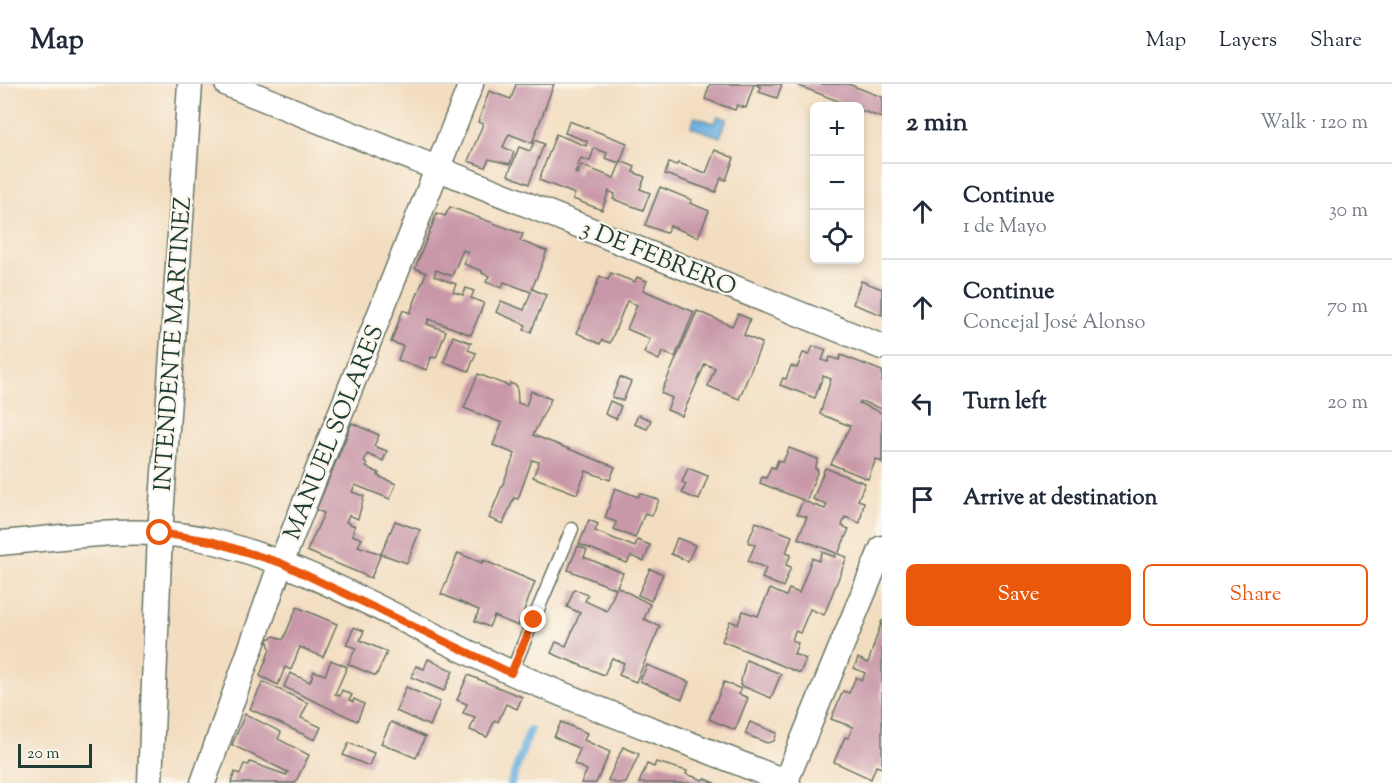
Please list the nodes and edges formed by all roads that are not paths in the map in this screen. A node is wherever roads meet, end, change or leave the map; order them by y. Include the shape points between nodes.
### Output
1 (190, 84) edge
2 (227, 84) edge
3 (471, 84) edge
4 (437, 168) junction
5 (882, 347) edge
6 (572, 529) dead end
7 (160, 533) junction
8 (0, 543) edge
9 (882, 548) edge
10 (281, 563) junction
11 (511, 673) junction
12 (150, 783) edge
13 (203, 783) edge
14 (786, 783) edge

1 - 7 street, INTENDENTE MARTINEZ
2 - 4 street, 3 DE FEBRERO
3 - 4 street, MANUEL SOLARES
4 - 5 street, 3 DE FEBRERO
4 - 10 street, MANUEL SOLARES
6 - 11 lane
7 - 8 street
7 - 10 street via 211,541
7 - 12 street, INTENDENTE MARTINEZ
9 - 14 street
10 - 11 street
10 - 13 street, MANUEL SOLARES
11 - 14 street

